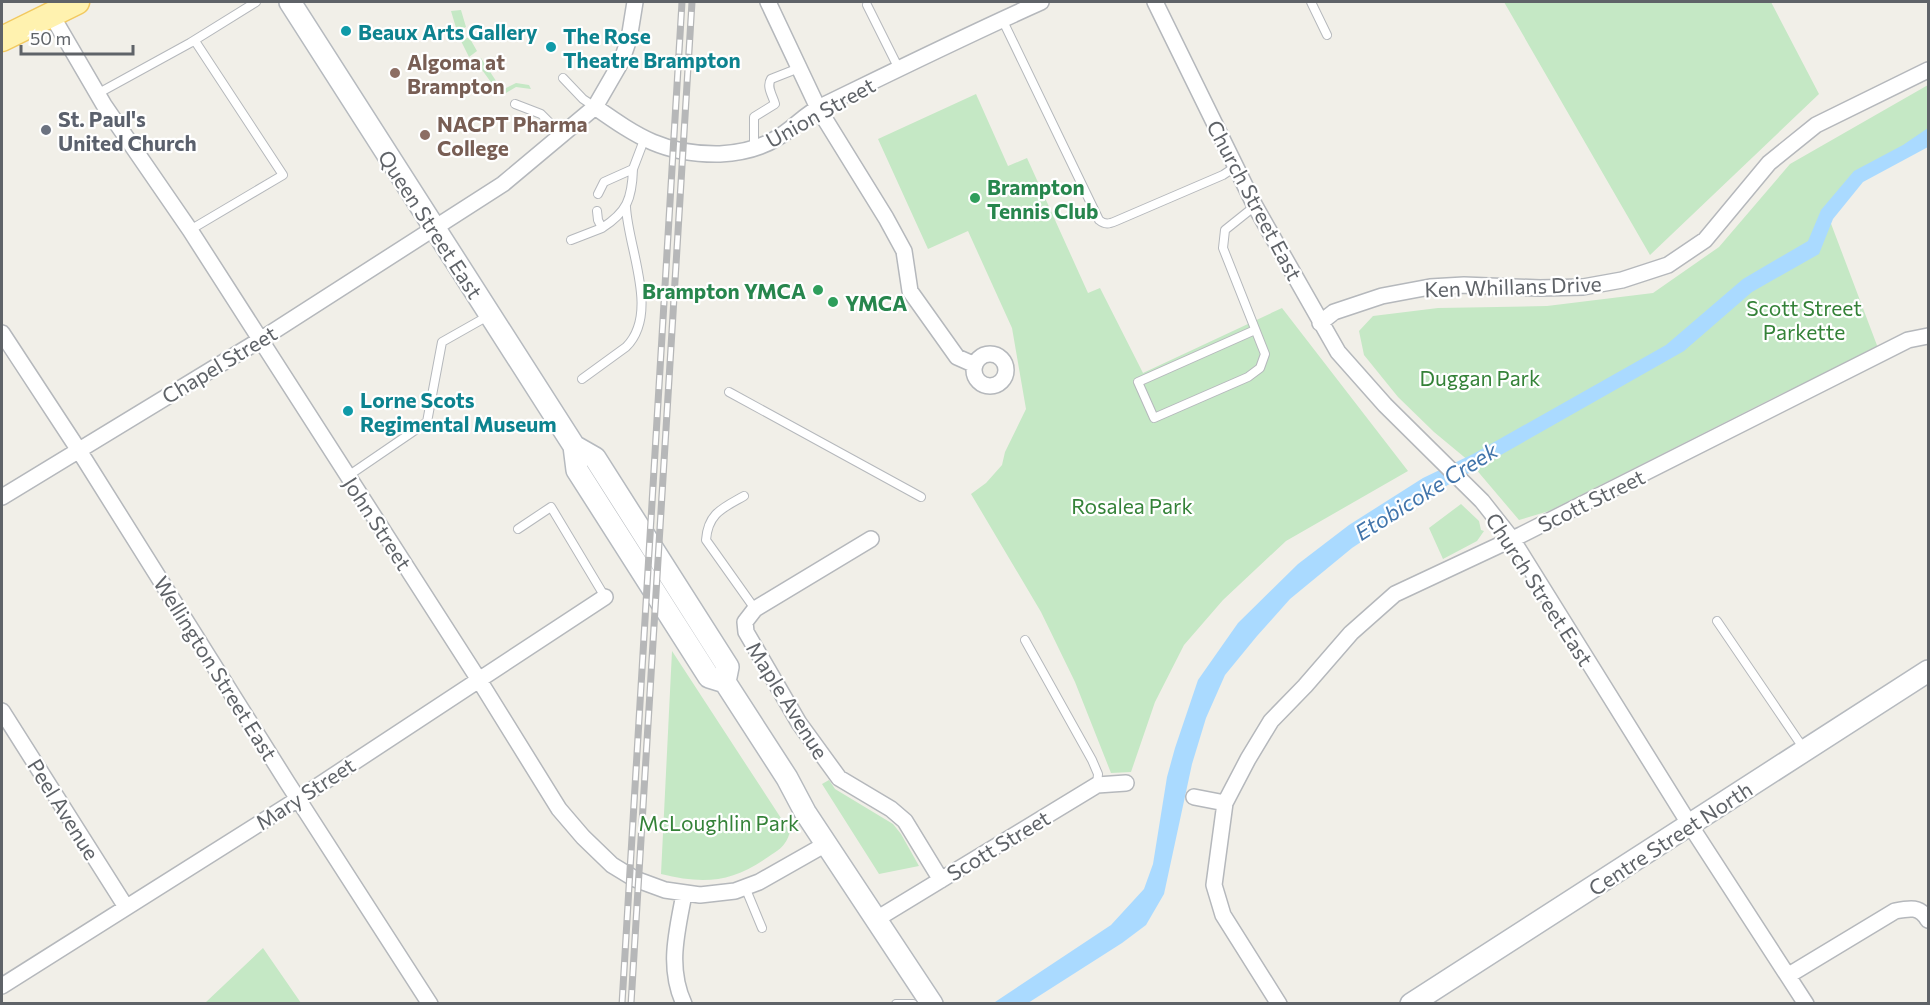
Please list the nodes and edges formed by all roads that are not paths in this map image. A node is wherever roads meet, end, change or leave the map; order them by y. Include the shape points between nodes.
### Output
1 (77, 2) edge
2 (256, 2) edge
3 (290, 2) edge
4 (635, 2) edge
5 (768, 2) edge
6 (1041, 2) edge
7 (1155, 2) edge
8 (1311, 2) edge
9 (867, 5) dead end
10 (51, 14) junction
11 (1002, 19) junction
12 (1327, 35) dead end
13 (2, 39) edge
14 (195, 41) junction
15 (799, 68) junction
16 (899, 69) junction
17 (1929, 70) edge
18 (563, 78) dead end
19 (98, 94) junction
20 (515, 104) dead end
21 (595, 106) junction
22 (818, 108) junction
23 (562, 135) junction
24 (644, 140) junction
25 (754, 148) junction
26 (1235, 167) junction
27 (633, 169) junction
28 (598, 194) dead end
29 (1255, 206) junction
30 (626, 207) junction
31 (597, 211) dead end
32 (434, 228) junction
33 (602, 228) junction
34 (190, 230) junction
35 (571, 240) dead end
36 (489, 315) junction
37 (1320, 323) junction
38 (1255, 330) junction
39 (2, 333) edge
40 (1929, 336) edge
41 (260, 340) junction
42 (975, 365) dead end
43 (582, 379) dead end
44 (729, 392) dead end
45 (78, 449) junction
46 (348, 476) junction
47 (744, 496) dead end
48 (2, 497) edge
49 (921, 497) dead end
50 (518, 529) dead end
51 (871, 539) dead end
52 (1512, 539) junction
53 (605, 597) joint
54 (755, 609) junction
55 (1717, 621) dead end
56 (1025, 640) dead end
57 (1929, 671) edge
58 (479, 680) junction
59 (2, 711) edge
60 (1805, 750) junction
61 (1125, 783) dead end
62 (1097, 786) junction
63 (1194, 796) dead end
64 (298, 799) junction
65 (1225, 803) junction
66 (1690, 825) junction
67 (826, 844) junction
68 (941, 880) junction
69 (745, 887) junction
70 (684, 894) junction
71 (126, 907) junction
72 (875, 920) junction
73 (1929, 920) edge
74 (762, 928) dead end
75 (1789, 975) junction
76 (2, 986) edge
77 (430, 1004) edge
78 (684, 1004) edge
79 (896, 1004) edge
80 (913, 1004) edge
81 (932, 1004) edge
82 (1279, 1004) edge
83 (1411, 1004) edge
84 (1806, 1004) edge

1 - 10 main road
2 - 14 lane
3 - 32 main road, Queen Street East
4 - 21 street, Chapel Street via 621,62
5 - 15 street
6 - 11 street, Union Street
7 - 26 street, Church Street East
8 - 12 lane
9 - 16 lane
10 - 13 main road
10 - 19 street, John Street
11 - 16 street, Union Street
11 - 26 lane via 1103,223 1116,221
14 - 19 lane
14 - 34 lane via 283,175
15 - 22 street
15 - 25 lane via 769,82 776,104 754,117
16 - 22 street, Union Street
17 - 37 street, Ken Whillans Drive via 1816,125 1769,163 1705,240 1668,265 1583,287 1430,287 1382,296 1334,312
18 - 21 lane
19 - 34 street, John Street
20 - 23 lane via 541,114
21 - 23 street, Chapel Street
21 - 24 street, Union Street
22 - 25 street, Union Street via 777,138
22 - 42 street via 904,251 910,291 957,357
23 - 32 street, Chapel Street via 503,184
24 - 25 street, Union Street via 692,153 722,154
24 - 27 lane
26 - 29 street, Church Street East
27 - 28 lane via 604,182
27 - 30 lane via 633,187
29 - 37 street, Church Street East
29 - 38 lane via 1225,230 1223,248
30 - 33 lane via 618,218
30 - 43 lane via 641,291 640,321 632,341
31 - 33 lane
32 - 36 main road, Queen Street East
32 - 41 street, Chapel Street
33 - 35 lane
34 - 41 street, John Street
36 - 46 lane via 442,342 427,422
36 - 67 main road, Queen Street East via 574,446 577,470 709,678 725,682
37 - 52 street, Church Street East via 1338,352 1385,405 1482,501
38 - 38 lane via 1265,354 1260,368 1248,377 1154,418 1138,382
39 - 45 street, Wellington Street East
40 - 52 street, Scott Street via 1908,340
41 - 45 street, Chapel Street
41 - 46 street, John Street
44 - 49 lane
45 - 48 street, Chapel Street
45 - 64 street, Wellington Street East
46 - 58 street, John Street
47 - 54 lane via 714,514 706,540
50 - 53 lane via 551,507
51 - 54 street, Maple Avenue
52 - 65 street, Scott Street via 1395,594 1370,614 1271,722
52 - 66 street, Church Street East
53 - 58 street, Mary Street
54 - 68 street, Maple Avenue via 745,622 746,632 799,723 839,778 905,821
55 - 60 lane
56 - 62 lane via 1092,760 1098,774
57 - 60 main road, Centre Street North
58 - 64 street, Mary Street
58 - 70 street, John Street via 559,808 583,837 620,871 654,887
59 - 71 street, Peel Avenue
60 - 66 main road, Centre Street North
61 - 62 street, Scott Street
62 - 68 street, Scott Street
63 - 65 street
64 - 71 street, Mary Street
64 - 77 street, Wellington Street East
65 - 82 street, Scott Street via 1214,885 1223,915
66 - 75 street, Church Street East
66 - 83 main road, Centre Street North
67 - 69 street, John Street
67 - 72 main road, Queen Street East
68 - 72 street, Scott Street
69 - 70 street, John Street via 723,894
69 - 74 lane
70 - 78 street via 674,977
71 - 76 street, Mary Street
72 - 81 main road, Queen Street East
73 - 75 street via 1913,908 1895,911
75 - 84 street, Church Street East
79 - 80 lane

